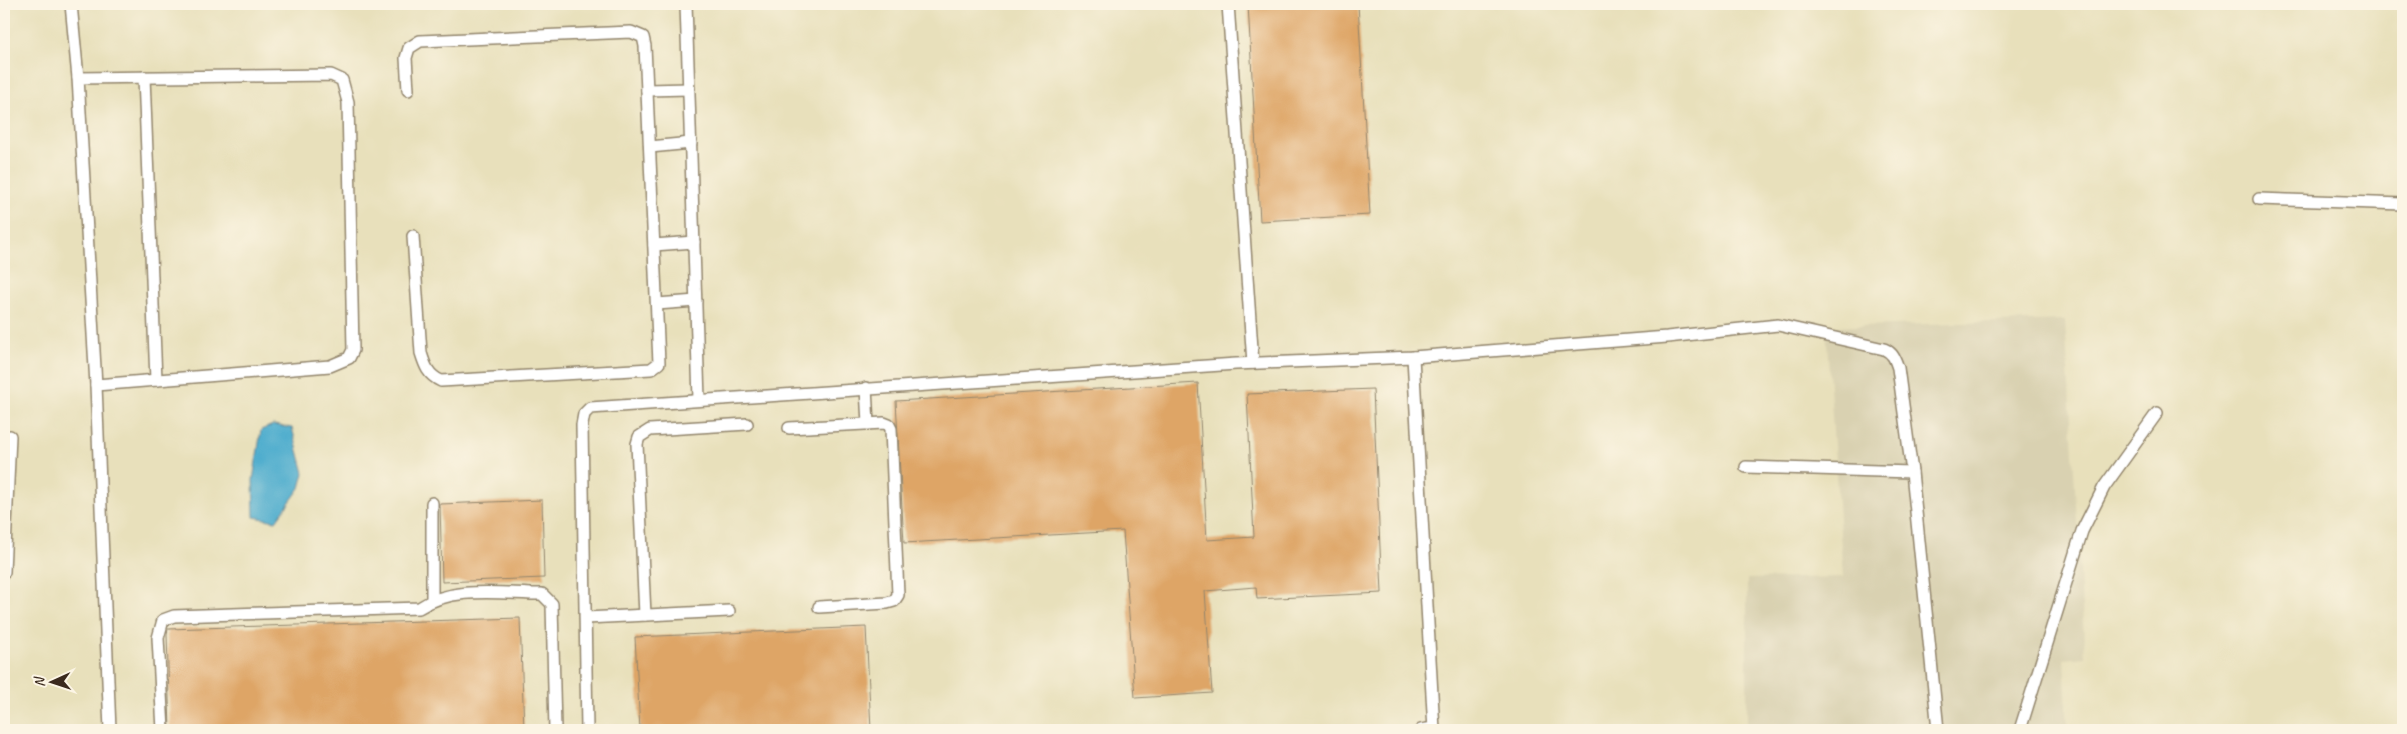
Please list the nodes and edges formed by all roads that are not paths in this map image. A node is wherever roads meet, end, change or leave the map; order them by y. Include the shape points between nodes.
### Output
1 (71, 4) edge
2 (686, 4) edge
3 (1228, 4) edge
4 (144, 77) junction
5 (78, 78) junction
6 (689, 89) junction
7 (408, 90) dead end
8 (647, 90) junction
9 (691, 143) junction
10 (650, 147) junction
11 (2259, 200) dead end
12 (2403, 204) edge
13 (413, 236) dead end
14 (694, 242) junction
15 (654, 245) junction
16 (696, 301) junction
17 (657, 304) junction
18 (1413, 357) junction
19 (1253, 363) junction
20 (156, 380) junction
21 (96, 385) junction
22 (866, 388) junction
23 (699, 399) junction
24 (2157, 413) dead end
25 (747, 424) dead end
26 (868, 424) junction
27 (790, 428) dead end
28 (10, 436) dead end
29 (1746, 467) dead end
30 (1912, 472) junction
31 (432, 503) dead end
32 (4, 572) edge
33 (432, 599) junction
34 (819, 607) dead end
35 (729, 611) dead end
36 (645, 616) junction
37 (586, 618) junction
38 (1434, 729) edge
39 (110, 730) edge
40 (163, 730) edge
41 (555, 730) edge
42 (587, 730) edge
43 (1420, 730) edge
44 (1938, 730) edge
45 (2020, 730) edge

1 - 5 lane
2 - 6 lane
3 - 19 lane
4 - 5 lane
4 - 20 lane
4 - 20 lane via 331,75 342,80 348,102 353,350 349,358 330,366
5 - 21 lane
6 - 8 lane
6 - 9 lane
7 - 8 lane via 406,58 409,48 420,41 630,32 643,38
8 - 10 lane
9 - 10 lane
9 - 14 lane
10 - 15 lane
11 - 12 lane
13 - 17 lane via 421,353 432,377 441,381 651,369 658,363 659,355
14 - 15 lane
14 - 16 lane
15 - 17 lane
16 - 17 lane
16 - 23 lane
18 - 19 lane
18 - 30 lane via 1778,325 1884,349 1893,356 1898,368
18 - 38 lane
19 - 22 lane
20 - 21 lane
21 - 39 lane
22 - 23 lane
22 - 26 lane
23 - 37 lane via 586,410 582,425
24 - 45 lane via 2104,487 2082,531
25 - 36 lane via 650,430 639,437
26 - 27 lane
26 - 34 lane via 884,423 891,429 898,595 887,603
28 - 32 lane
29 - 30 lane
30 - 44 lane
31 - 33 lane
33 - 40 lane via 419,608 174,616 163,620 158,638
33 - 41 lane via 450,594 542,594 552,604
35 - 36 lane
36 - 37 lane
37 - 42 lane
38 - 43 lane

